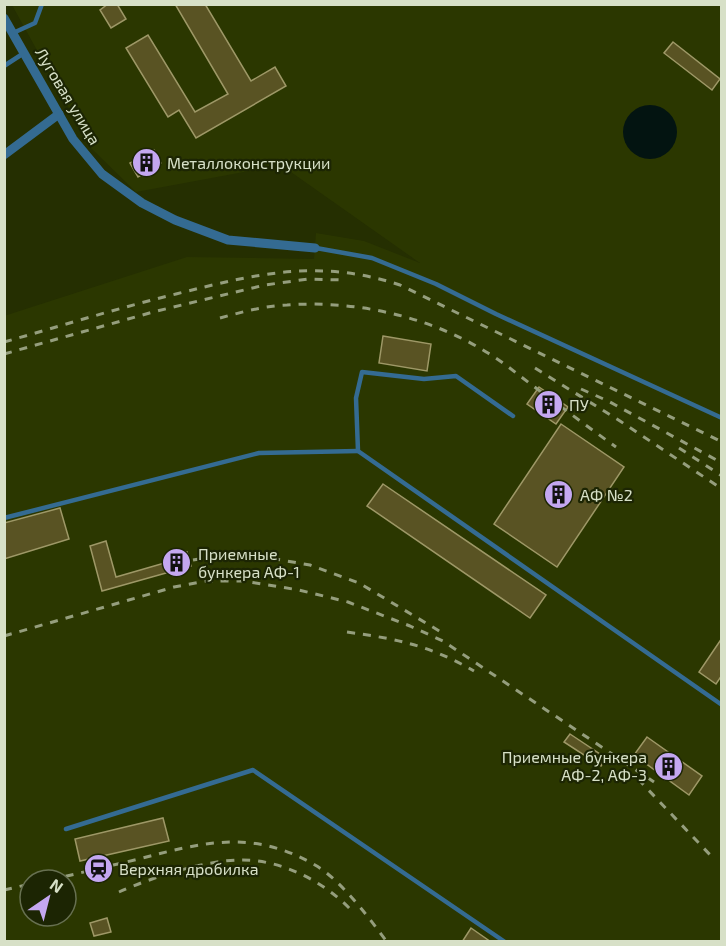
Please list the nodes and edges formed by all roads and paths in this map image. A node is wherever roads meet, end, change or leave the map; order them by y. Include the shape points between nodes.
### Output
1 (42, 4) edge
2 (4, 18) edge
3 (13, 33) junction
4 (24, 53) junction
5 (4, 66) edge
6 (58, 114) junction
7 (4, 155) edge
8 (315, 248) joint
9 (513, 416) dead end
10 (722, 418) edge
11 (358, 451) junction
12 (4, 518) edge
13 (722, 705) edge
14 (66, 829) dead end
15 (505, 942) edge

1 - 3 lane via 35,23
2 - 3 street, Луговая улица
3 - 4 street, Луговая улица
4 - 5 lane
4 - 6 street, Луговая улица
6 - 7 street
6 - 8 street, Луговая улица via 102,174 142,203 228,240
8 - 10 lane via 372,258 436,284
9 - 11 lane via 456,376 424,379 362,372 356,398
11 - 12 lane via 259,453
11 - 13 lane
14 - 15 lane via 253,770

